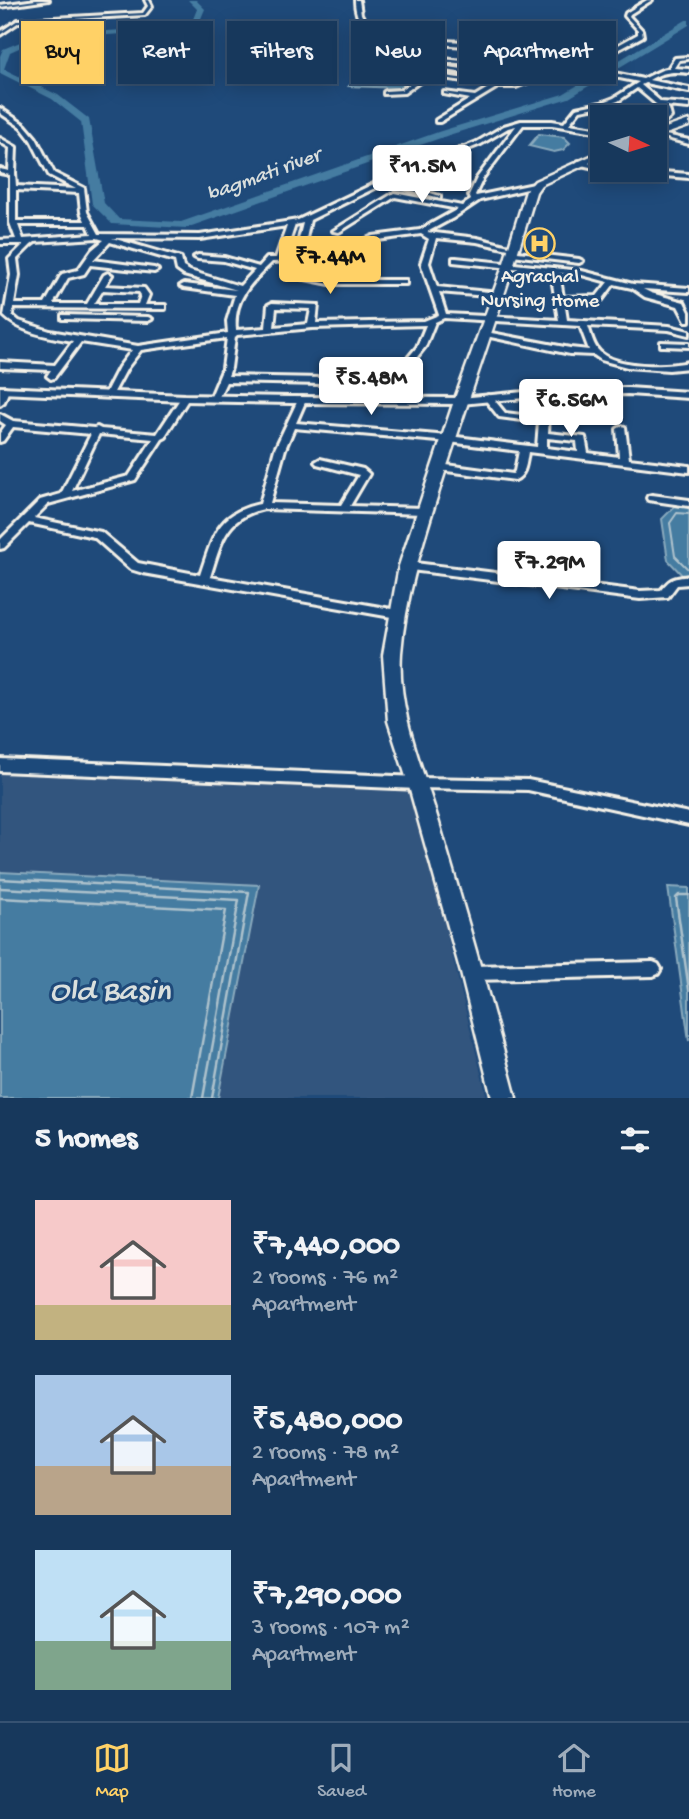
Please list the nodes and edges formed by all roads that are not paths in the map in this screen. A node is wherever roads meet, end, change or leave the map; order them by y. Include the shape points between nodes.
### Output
1 (47, 0) edge
2 (147, 0) edge
3 (357, 0) edge
4 (650, 0) edge
5 (0, 6) edge
6 (18, 21) junction
7 (362, 21) edge
8 (0, 22) edge
9 (0, 34) edge
10 (445, 43) edge
11 (457, 43) joint
12 (616, 50) edge
13 (686, 58) dead end
14 (447, 59) joint
15 (459, 61) edge
16 (672, 67) junction
17 (689, 71) edge
18 (616, 77) edge
19 (639, 83) junction
20 (413, 84) edge
21 (500, 84) joint
22 (518, 84) edge
23 (689, 90) edge
24 (386, 93) dead end
25 (446, 93) dead end
26 (476, 97) junction
27 (661, 104) junction
28 (601, 105) edge
29 (689, 106) edge
30 (590, 107) edge
31 (0, 110) edge
32 (668, 115) edge
33 (438, 121) dead end
34 (521, 123) junction
35 (689, 123) edge
36 (566, 124) junction
37 (590, 128) edge
38 (667, 130) edge
39 (667, 137) edge
40 (0, 140) edge
41 (689, 142) edge
42 (590, 159) edge
43 (579, 163) junction
44 (590, 165) edge
45 (0, 171) edge
46 (12, 173) junction
47 (667, 174) edge
48 (689, 176) edge
49 (384, 181) junction
50 (534, 186) junction
51 (14, 188) junction
52 (82, 191) junction
53 (467, 204) junction
54 (307, 220) junction
55 (13, 223) junction
56 (90, 223) junction
57 (292, 223) junction
58 (337, 231) dead end
59 (422, 232) junction
60 (432, 235) junction
61 (97, 236) junction
62 (109, 239) junction
63 (25, 241) junction
64 (0, 242) edge
65 (511, 256) junction
66 (198, 257) dead end
67 (280, 258) junction
68 (297, 258) junction
69 (13, 259) junction
70 (456, 260) dead end
71 (579, 261) dead end
72 (88, 262) junction
73 (1, 265) edge
74 (259, 269) junction
75 (154, 270) dead end
76 (555, 272) junction
77 (108, 275) dead end
78 (614, 280) junction
79 (403, 282) dead end
80 (184, 286) dead end
81 (634, 286) junction
82 (101, 288) junction
83 (435, 289) junction
84 (689, 290) edge
85 (241, 291) junction
86 (499, 295) junction
87 (559, 299) junction
88 (48, 305) junction
89 (75, 305) junction
90 (90, 305) junction
91 (9, 306) junction
92 (141, 306) junction
93 (163, 307) dead end
94 (443, 316) junction
95 (65, 317) junction
96 (492, 317) junction
97 (149, 319) dead end
98 (689, 319) edge
99 (431, 322) junction
100 (563, 323) junction
101 (583, 324) junction
102 (312, 326) junction
103 (270, 329) junction
104 (687, 332) edge
105 (52, 333) junction
106 (486, 334) junction
107 (232, 335) junction
108 (79, 339) junction
109 (664, 344) dead end
110 (689, 345) edge
111 (138, 348) junction
112 (595, 353) junction
113 (0, 365) edge
114 (689, 365) edge
115 (404, 368) junction
116 (223, 379) junction
117 (3, 390) edge
118 (540, 393) junction
119 (109, 394) junction
120 (689, 395) edge
121 (186, 398) junction
122 (488, 398) junction
123 (214, 399) junction
124 (302, 400) junction
125 (386, 400) junction
126 (461, 401) junction
127 (0, 402) edge
128 (0, 417) edge
129 (544, 420) junction
130 (10, 424) junction
131 (290, 425) junction
132 (622, 429) dead end
133 (97, 430) junction
134 (544, 435) junction
135 (161, 437) junction
136 (0, 439) edge
137 (449, 439) junction
138 (524, 448) junction
139 (542, 450) junction
140 (583, 456) junction
141 (320, 461) dead end
142 (624, 461) junction
143 (439, 467) junction
144 (689, 469) edge
145 (66, 494) junction
146 (652, 498) dead end
147 (689, 503) edge
148 (264, 506) junction
149 (344, 508) junction
150 (424, 512) junction
151 (26, 519) junction
152 (0, 546) edge
153 (407, 566) junction
154 (204, 579) junction
155 (689, 580) edge
156 (397, 614) junction
157 (0, 765) edge
158 (418, 783) junction
159 (689, 819) edge
160 (653, 969) dead end
161 (472, 973) junction
162 (504, 1098) edge

1 - 5 street
2 - 6 street via 150,6 143,14
3 - 7 street
4 - 12 street via 627,16 641,35
6 - 8 street
6 - 9 street
10 - 11 street
11 - 14 street
13 - 16 street via 677,59
14 - 15 street
16 - 17 street
16 - 19 street
18 - 19 street
19 - 23 street
19 - 27 street
19 - 28 street
20 - 24 street via 402,92
21 - 22 street
21 - 26 street
25 - 26 street
26 - 33 street
27 - 29 street
27 - 32 street
30 - 36 street via 578,109
31 - 52 street via 34,139 51,174
34 - 36 street
34 - 49 street
34 - 53 street via 480,178
35 - 38 main road
36 - 37 street
39 - 41 street
40 - 46 street via 13,147
42 - 43 main road
43 - 44 street
43 - 50 main road
45 - 46 street
46 - 51 street
47 - 48 street
49 - 53 street
49 - 54 street
50 - 53 street
50 - 65 main road
51 - 52 street
51 - 55 street
52 - 56 street
53 - 58 street via 394,195
53 - 59 street
54 - 57 street
54 - 68 street
55 - 56 street
55 - 63 street
56 - 61 street
57 - 61 street via 200,237
57 - 67 street
59 - 60 street
59 - 68 street via 376,239 325,259
60 - 65 street via 465,238
60 - 83 street via 425,263
61 - 62 street
61 - 63 street
62 - 72 street
62 - 85 street via 178,260 187,272
63 - 64 street
63 - 69 street
65 - 70 street
65 - 71 street
65 - 76 street
65 - 86 main road
66 - 74 street
67 - 68 street
67 - 74 street
68 - 79 street via 298,275 314,281
69 - 73 street
69 - 91 street
72 - 75 street
72 - 88 street via 81,272 65,276
74 - 85 street
76 - 78 street
76 - 87 street
77 - 82 street
78 - 81 street
78 - 87 street via 599,298
80 - 85 street
81 - 84 street
81 - 98 street via 681,304
82 - 90 street
82 - 92 street via 141,290 145,295
83 - 86 street
83 - 94 street
85 - 107 street
86 - 96 main road
87 - 100 street
88 - 89 street
88 - 91 street
89 - 90 street
89 - 95 street
90 - 92 street
91 - 105 street via 10,323
92 - 93 street
94 - 96 street
94 - 99 street
95 - 97 street
95 - 105 street
96 - 100 street
96 - 106 main road
98 - 104 street
99 - 102 street
99 - 115 street via 421,347
100 - 101 street
101 - 104 street
101 - 112 street
102 - 103 street
102 - 103 street via 315,307 280,303 272,305
103 - 107 street
105 - 108 street
106 - 112 street
106 - 126 main road
107 - 111 street
107 - 116 street
108 - 111 street
108 - 113 street via 54,372
109 - 110 street
111 - 119 street
112 - 114 street via 627,365
115 - 116 street via 364,367 323,380
115 - 125 street
116 - 123 street
117 - 119 street
117 - 127 street
118 - 120 street
118 - 122 street
118 - 129 street
119 - 121 street
121 - 123 street
121 - 135 street
122 - 126 street
122 - 129 street via 502,415
123 - 124 street
124 - 125 street
124 - 131 street
125 - 126 street
126 - 137 main road
128 - 130 street
129 - 134 street
130 - 133 street
130 - 136 street
131 - 137 street
131 - 148 street
132 - 142 street
133 - 135 street
133 - 145 street
134 - 139 street
134 - 140 street via 582,439
135 - 145 street via 128,481
137 - 138 street
137 - 143 main road
138 - 139 street
138 - 143 street via 515,477
139 - 140 street
140 - 142 street
141 - 149 street via 364,474
142 - 144 street
143 - 150 main road
145 - 151 street via 44,502
146 - 147 street
148 - 149 street
148 - 154 street via 246,508 226,522
149 - 150 street
150 - 153 main road
151 - 152 street
151 - 154 street via 97,534 134,566
153 - 155 street via 640,594 664,594 674,582
153 - 156 main road
154 - 156 street
156 - 158 main road via 391,655 397,721
157 - 158 street
158 - 159 street via 528,785
158 - 161 main road
160 - 161 street
161 - 162 main road

